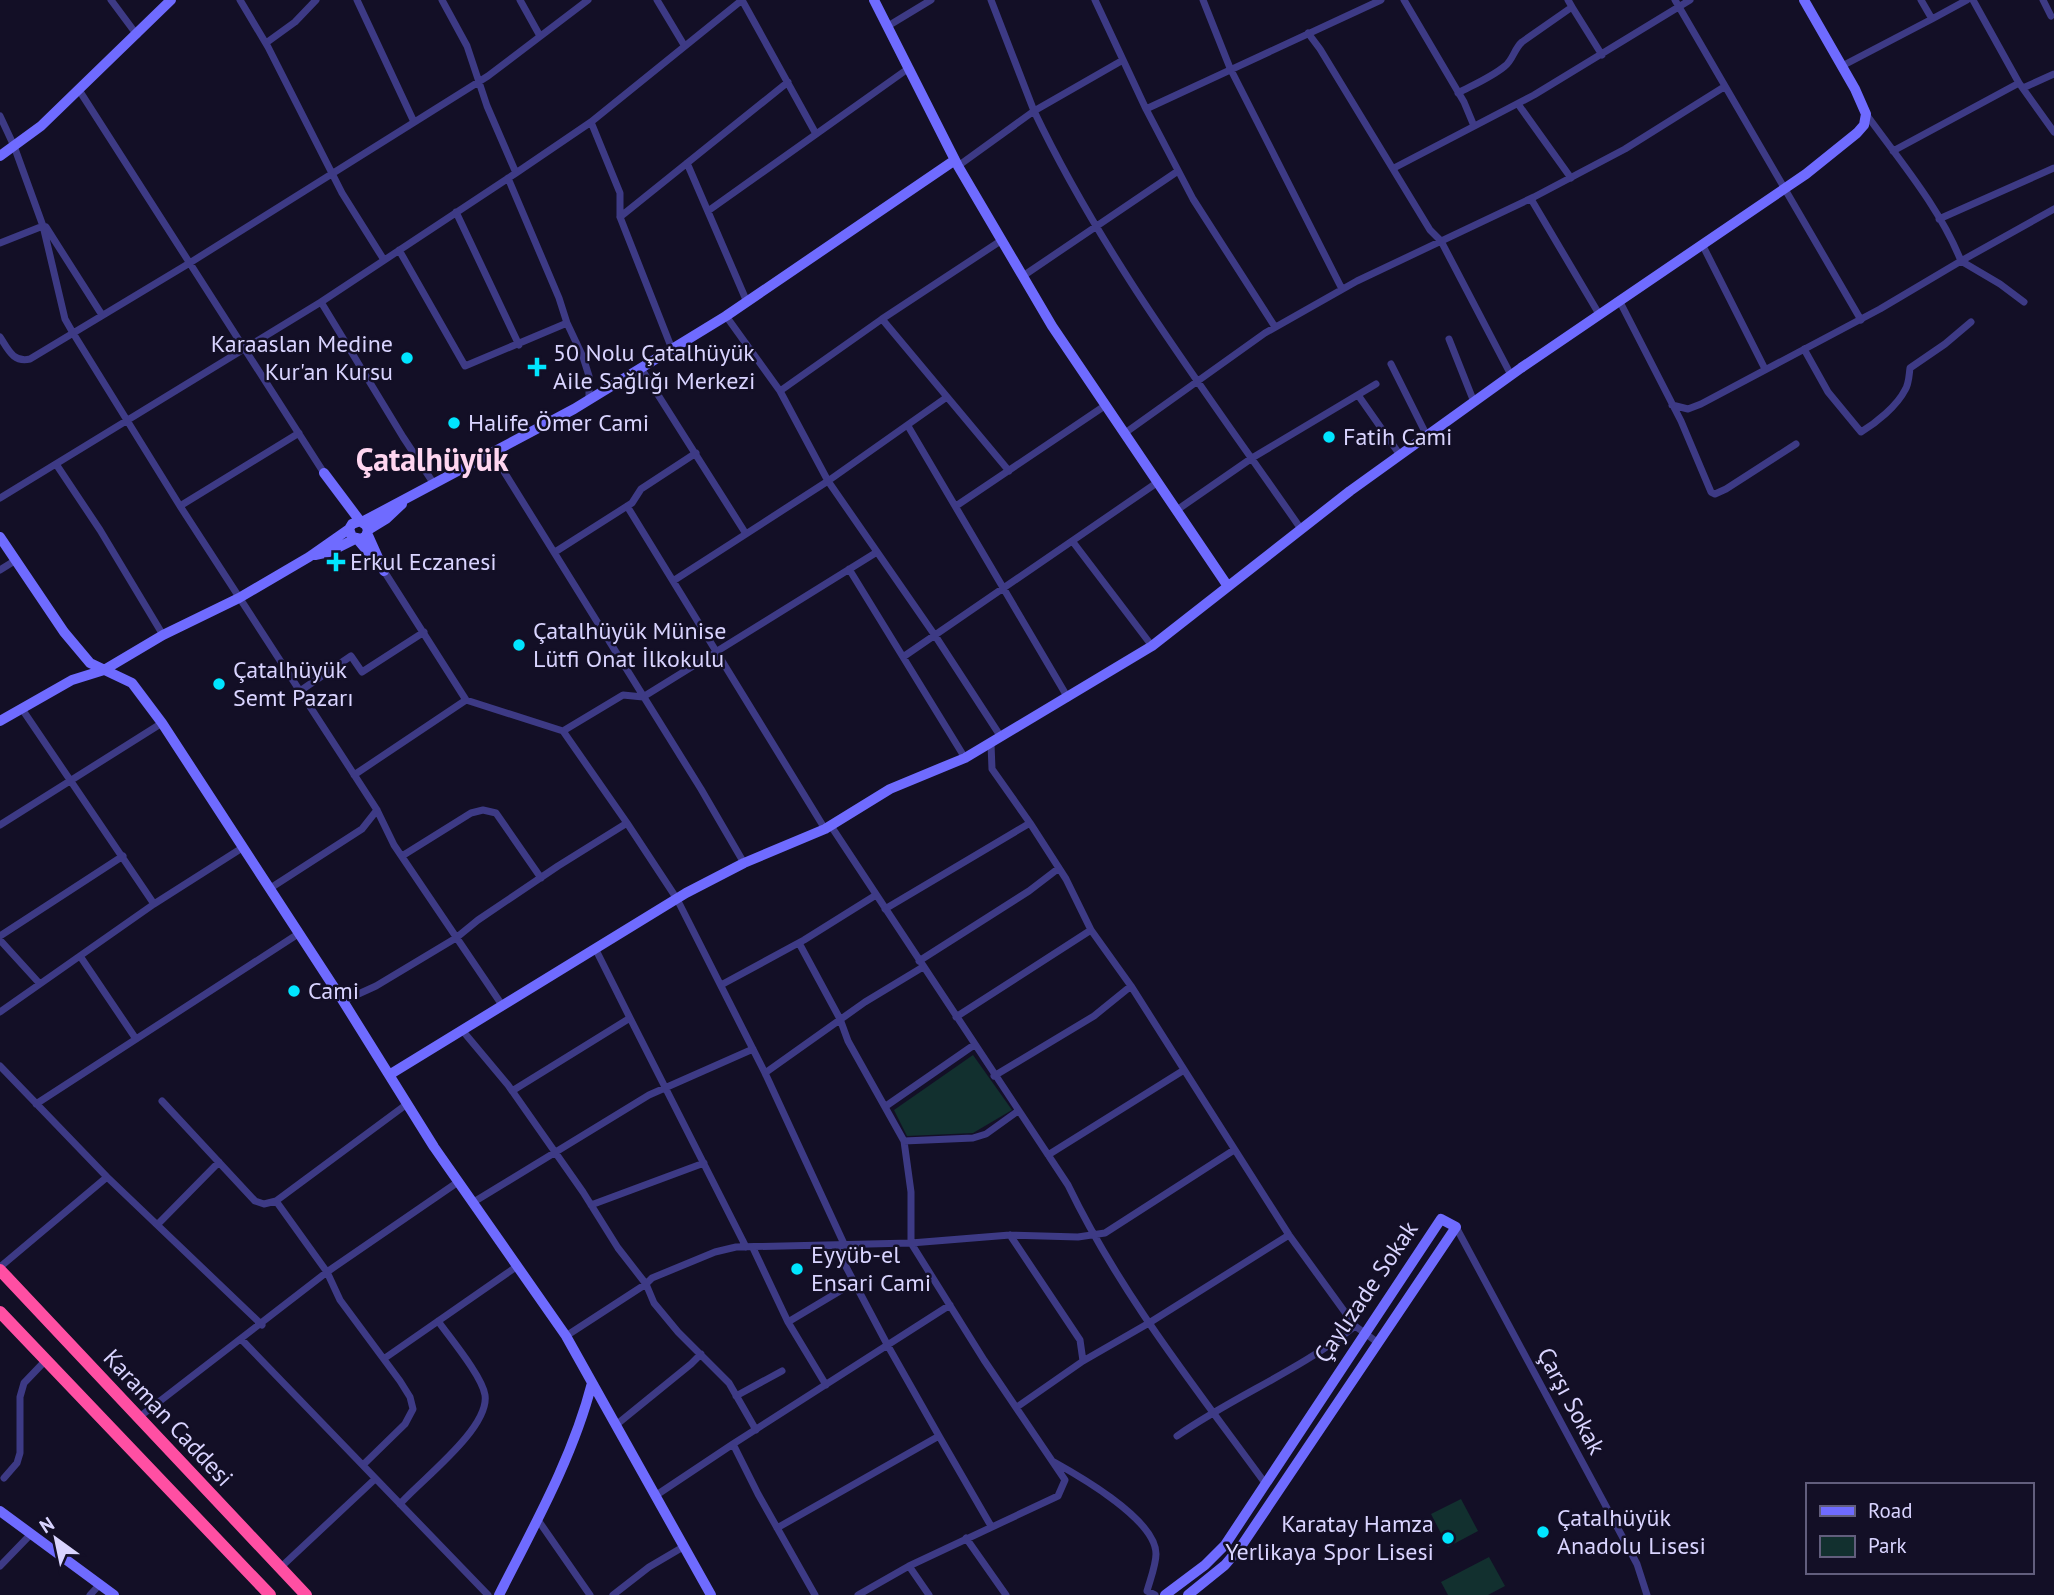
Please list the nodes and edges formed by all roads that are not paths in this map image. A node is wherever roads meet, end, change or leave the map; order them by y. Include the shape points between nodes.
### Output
1 (111, 0) edge
2 (172, 0) edge
3 (240, 0) edge
4 (316, 0) edge
5 (357, 0) edge
6 (442, 0) edge
7 (520, 0) edge
8 (588, 0) edge
9 (657, 0) edge
10 (742, 0) edge
11 (874, 0) edge
12 (931, 0) edge
13 (991, 0) edge
14 (1095, 0) edge
15 (1203, 0) edge
16 (1381, 0) edge
17 (1404, 0) edge
18 (1690, 0) edge
19 (1804, 0) edge
20 (1921, 0) edge
21 (1966, 0) edge
22 (1973, 0) edge
23 (2043, 0) edge
24 (1676, 3) edge
25 (1570, 4) edge
26 (2051, 16) dead end
27 (1932, 19) junction
28 (888, 26) junction
29 (1308, 33) junction
30 (137, 35) junction
31 (540, 36) junction
32 (266, 43) junction
33 (684, 45) junction
34 (1602, 55) junction
35 (1122, 60) junction
36 (1842, 66) junction
37 (909, 68) junction
38 (1230, 68) junction
39 (2054, 74) edge
40 (480, 80) junction
41 (788, 82) junction
42 (2021, 86) junction
43 (1724, 87) junction
44 (79, 90) junction
45 (1458, 93) junction
46 (1518, 104) junction
47 (1146, 109) junction
48 (1034, 111) junction
49 (1866, 114) junction
50 (0, 116) edge
51 (414, 121) junction
52 (591, 122) junction
53 (1475, 126) junction
54 (2054, 132) edge
55 (816, 134) junction
56 (14, 146) junction
57 (1893, 151) junction
58 (0, 156) edge
59 (687, 163) junction
60 (956, 163) junction
61 (1394, 168) junction
62 (2054, 168) edge
63 (1178, 171) junction
64 (332, 173) junction
65 (512, 175) junction
66 (1571, 178) junction
67 (1785, 188) junction
68 (1531, 199) junction
69 (2054, 209) edge
70 (708, 211) junction
71 (456, 212) junction
72 (620, 217) junction
73 (1939, 219) junction
74 (41, 222) junction
75 (1098, 226) junction
76 (1002, 240) junction
77 (1441, 241) junction
78 (0, 243) edge
79 (1702, 244) junction
80 (399, 250) junction
81 (384, 260) junction
82 (1961, 261) junction
83 (188, 264) junction
84 (1023, 276) junction
85 (1342, 289) junction
86 (1619, 300) junction
87 (321, 302) junction
88 (747, 302) junction
89 (2024, 302) dead end
90 (1599, 314) junction
91 (102, 316) junction
92 (726, 316) junction
93 (882, 319) junction
94 (1861, 320) junction
95 (1971, 322) dead end
96 (567, 323) junction
97 (1275, 327) junction
98 (73, 333) junction
99 (0, 337) edge
100 (1449, 339) dead end
101 (519, 345) junction
102 (244, 348) junction
103 (672, 349) junction
104 (1804, 349) junction
105 (1391, 364) dead end
106 (641, 368) junction
107 (1765, 369) junction
108 (1511, 375) junction
109 (1197, 380) junction
110 (1376, 384) dead end
111 (780, 391) junction
112 (1358, 395) junction
113 (947, 397) junction
114 (589, 400) junction
115 (1474, 402) junction
116 (1106, 405) junction
117 (1672, 405) junction
118 (127, 421) junction
119 (908, 426) junction
120 (299, 433) junction
121 (1125, 433) junction
122 (1427, 436) junction
123 (1796, 444) dead end
124 (493, 453) junction
125 (696, 453) junction
126 (1400, 455) junction
127 (1252, 458) junction
128 (56, 464) junction
129 (1009, 471) junction
130 (324, 473) joint
131 (828, 481) junction
132 (1158, 482) junction
133 (434, 484) junction
134 (0, 498) edge
135 (180, 506) junction
136 (627, 506) junction
137 (956, 506) junction
138 (1177, 510) junction
139 (1301, 529) junction
140 (359, 530) junction
141 (746, 534) junction
142 (0, 537) edge
143 (1073, 542) junction
144 (555, 552) junction
145 (877, 552) junction
146 (16, 559) junction
147 (849, 569) junction
148 (0, 570) edge
149 (384, 571) joint
150 (673, 582) junction
151 (1227, 585) junction
152 (1005, 588) junction
153 (239, 597) junction
154 (424, 632) junction
155 (163, 635) junction
156 (936, 637) junction
157 (1152, 646) junction
158 (716, 652) junction
159 (903, 657) junction
160 (104, 670) junction
161 (300, 691) junction
162 (643, 696) junction
163 (1068, 698) junction
164 (466, 700) junction
165 (22, 709) junction
166 (0, 721) edge
167 (162, 723) junction
168 (563, 731) junction
169 (1002, 737) junction
170 (990, 744) junction
171 (965, 758) junction
172 (354, 775) junction
173 (71, 780) junction
174 (376, 810) junction
175 (1030, 823) junction
176 (627, 824) junction
177 (0, 825) edge
178 (828, 827) junction
179 (242, 848) junction
180 (123, 856) junction
181 (402, 856) junction
182 (744, 863) junction
183 (1059, 868) junction
184 (541, 878) junction
185 (269, 889) junction
186 (876, 895) junction
187 (677, 899) junction
188 (155, 904) junction
189 (885, 909) junction
190 (1091, 930) junction
191 (298, 934) junction
192 (0, 938) edge
193 (456, 938) junction
194 (799, 943) junction
195 (595, 948) junction
196 (80, 956) junction
197 (921, 964) junction
198 (40, 984) junction
199 (721, 985) junction
200 (1131, 986) junction
201 (343, 1001) junction
202 (502, 1005) junction
203 (0, 1012) edge
204 (956, 1017) junction
205 (630, 1018) junction
206 (841, 1019) junction
207 (462, 1030) junction
208 (136, 1039) junction
209 (974, 1045) junction
210 (753, 1049) junction
211 (0, 1066) edge
212 (1184, 1070) junction
213 (765, 1073) junction
214 (389, 1075) junction
215 (994, 1076) junction
216 (667, 1088) junction
217 (512, 1091) junction
218 (162, 1101) dead end
219 (36, 1104) junction
220 (407, 1104) junction
221 (886, 1106) junction
222 (1018, 1111) junction
223 (904, 1140) junction
224 (1234, 1150) junction
225 (553, 1152) junction
226 (1048, 1156) junction
227 (219, 1162) junction
228 (704, 1163) junction
229 (107, 1177) junction
230 (458, 1182) junction
231 (275, 1201) junction
232 (472, 1203) junction
233 (591, 1205) junction
234 (158, 1224) junction
235 (1456, 1227) junction
236 (1010, 1235) junction
237 (1092, 1235) junction
238 (1289, 1235) junction
239 (911, 1243) junction
240 (835, 1246) junction
241 (845, 1246) junction
242 (749, 1248) junction
243 (516, 1267) junction
244 (0, 1269) edge
245 (327, 1272) junction
246 (855, 1282) junction
247 (646, 1284) junction
248 (950, 1305) junction
249 (0, 1312) edge
250 (438, 1321) junction
251 (788, 1322) junction
252 (1149, 1323) junction
253 (262, 1325) junction
254 (1359, 1330) junction
255 (566, 1336) junction
256 (242, 1339) junction
257 (1377, 1342) junction
258 (888, 1346) junction
259 (701, 1354) junction
260 (384, 1358) junction
261 (46, 1360) junction
262 (1083, 1361) junction
263 (782, 1371) dead end
264 (592, 1382) junction
265 (827, 1385) junction
266 (736, 1396) junction
267 (1017, 1407) junction
268 (1213, 1411) junction
269 (138, 1419) junction
270 (616, 1425) junction
271 (756, 1430) junction
272 (939, 1436) junction
273 (1177, 1436) dead end
274 (733, 1444) junction
275 (1054, 1462) junction
276 (364, 1464) junction
277 (4, 1478) dead end
278 (375, 1479) junction
279 (1265, 1483) junction
280 (655, 1496) junction
281 (400, 1504) junction
282 (0, 1511) edge
283 (538, 1520) junction
284 (991, 1526) junction
285 (777, 1528) junction
286 (31, 1534) junction
287 (966, 1538) junction
288 (684, 1547) junction
289 (0, 1566) edge
290 (909, 1566) junction
291 (280, 1568) junction
292 (100, 1584) junction
293 (90, 1595) edge
294 (114, 1595) edge
295 (270, 1595) edge
296 (306, 1595) edge
297 (488, 1595) edge
298 (499, 1595) edge
299 (590, 1595) edge
300 (613, 1595) edge
301 (711, 1595) edge
302 (815, 1595) edge
303 (858, 1595) edge
304 (929, 1595) edge
305 (1006, 1595) edge
306 (1155, 1595) edge
307 (1165, 1595) edge
308 (1188, 1595) edge
309 (1647, 1595) edge

1 - 30 street
2 - 30 street
3 - 32 street
4 - 32 street
5 - 51 street
6 - 40 street
7 - 31 street
8 - 31 street
9 - 33 street
10 - 33 street
10 - 41 street
11 - 28 street
12 - 28 street
13 - 48 street
14 - 35 street
15 - 38 street
16 - 29 street
17 - 45 street
18 - 24 street
19 - 36 street
20 - 27 street
21 - 27 street
22 - 42 street
23 - 26 street
24 - 34 street
24 - 43 street
25 - 34 street
25 - 45 street via 1521,42 1504,67
27 - 36 street
28 - 37 street
29 - 38 street
29 - 61 street
30 - 44 street
31 - 40 street
32 - 64 street
33 - 52 street
34 - 46 street
35 - 47 street
35 - 48 street
36 - 49 street
37 - 55 street
37 - 60 street
38 - 47 street
38 - 85 street
39 - 42 street
40 - 51 street
40 - 65 street
41 - 55 street
41 - 59 street
42 - 54 street
42 - 57 street
43 - 66 street
43 - 67 street
44 - 56 street
44 - 83 street
45 - 53 street
46 - 53 street
46 - 66 street
47 - 63 street
48 - 60 street
48 - 75 street
49 - 57 street
49 - 67 street via 1864,125 1851,139
50 - 56 street
51 - 64 street
52 - 65 street
52 - 72 street via 620,192
53 - 61 street
55 - 70 street
56 - 58 street
56 - 74 street
57 - 73 street
59 - 70 street
59 - 72 street
60 - 76 street
60 - 88 street
61 - 77 street
62 - 73 street
63 - 75 street
63 - 97 street
64 - 81 street
64 - 83 street
65 - 71 street
65 - 96 street
66 - 68 street
67 - 79 street
67 - 94 street
68 - 77 street
68 - 90 street
69 - 82 street
70 - 88 street
71 - 80 street
71 - 101 street
72 - 103 street
73 - 82 street
74 - 78 street
74 - 91 street
74 - 98 street via 65,319
75 - 84 street
75 - 109 street
76 - 84 street
76 - 93 street
77 - 85 street
77 - 108 street
79 - 86 street
79 - 107 street
80 - 81 street
80 - 101 street via 465,366
81 - 87 street
82 - 89 street
82 - 94 street
83 - 91 street
83 - 102 street
84 - 116 street
85 - 97 street
86 - 90 street
86 - 117 street
87 - 102 street
87 - 133 street
88 - 92 street
90 - 108 street
91 - 98 street
92 - 103 street
92 - 111 street
93 - 111 street
93 - 113 street
94 - 104 street
95 - 104 street via 1910,368 1907,388 1899,399 1861,432 1828,392
96 - 101 street
96 - 114 street via 589,376
97 - 109 street
98 - 99 street via 22,361 14,358
98 - 118 street
100 - 115 street
102 - 118 street
102 - 120 street
103 - 106 street
104 - 107 street
105 - 122 street
106 - 114 street
106 - 125 street
107 - 117 street via 1688,409
108 - 115 street
109 - 121 street
109 - 127 street
110 - 112 street
111 - 131 street
112 - 126 street
112 - 127 street
113 - 119 street
113 - 129 street
114 - 124 street
115 - 122 street
116 - 121 street
116 - 129 street
117 - 123 street via 1715,494
118 - 128 street
118 - 135 street
119 - 131 street
119 - 137 street
120 - 130 street
120 - 135 street
121 - 132 street
122 - 126 street
124 - 133 street
124 - 144 street
125 - 136 street via 641,489
125 - 141 street
126 - 139 street
127 - 138 street
127 - 139 street
128 - 134 street
128 - 155 street
129 - 137 street
130 - 140 street
131 - 141 street
131 - 145 street
132 - 138 street
132 - 143 street
133 - 140 street via 406,500 386,519
135 - 153 street
136 - 144 street
136 - 150 street
137 - 152 street
138 - 151 street
139 - 151 street
140 - 149 street
140 - 153 street
141 - 150 street
142 - 146 street
143 - 152 street
143 - 157 street
144 - 162 street
145 - 147 street
145 - 156 street
146 - 148 street
146 - 160 street via 64,632 90,663
147 - 158 street
147 - 159 street
149 - 154 street
150 - 158 street
151 - 157 street
152 - 156 street
152 - 163 street
153 - 155 street
153 - 161 street
154 - 161 street via 362,672 351,656
154 - 164 street
155 - 160 street
156 - 159 street
156 - 169 street
157 - 163 street
158 - 162 street
158 - 178 street
159 - 171 street
160 - 165 street via 72,680
160 - 167 street via 132,683
161 - 172 street
162 - 168 street via 623,695
162 - 182 street
163 - 169 street
164 - 168 street
164 - 172 street
165 - 166 street
165 - 173 street
167 - 173 street
167 - 179 street
168 - 176 street
169 - 170 street
170 - 171 street
170 - 175 street via 992,769
171 - 178 street via 890,789
172 - 174 street
173 - 177 street
173 - 180 street
174 - 181 street
174 - 185 street via 362,829
175 - 183 street
175 - 189 street
176 - 184 street
176 - 187 street
178 - 182 street
178 - 186 street
179 - 185 street
179 - 188 street
180 - 188 street
180 - 192 street
181 - 184 street via 483,810 496,813
181 - 193 street
182 - 187 street
183 - 190 street
183 - 197 street
184 - 193 street
185 - 191 street
186 - 189 street
186 - 194 street
187 - 195 street
187 - 199 street
188 - 196 street
189 - 197 street
190 - 200 street
190 - 204 street
191 - 201 street
191 - 208 street
192 - 198 street
193 - 201 street
193 - 202 street
194 - 199 street
194 - 206 street
195 - 202 street
195 - 205 street
196 - 198 street
196 - 208 street
197 - 204 street
197 - 206 street
198 - 203 street
199 - 210 street
200 - 212 street
200 - 215 street via 1094,1016
201 - 214 street
202 - 207 street
204 - 209 street
205 - 216 street
205 - 217 street
206 - 213 street
206 - 221 street via 848,1041
207 - 214 street
207 - 217 street
208 - 219 street
209 - 215 street
209 - 221 street
210 - 213 street
210 - 216 street
211 - 219 street
212 - 224 street
212 - 226 street
213 - 241 street
214 - 220 street
215 - 222 street
216 - 225 street
216 - 228 street
217 - 225 street
218 - 227 street
219 - 229 street
220 - 230 street
220 - 231 street
221 - 223 street
222 - 223 street via 973,1138
222 - 226 street
223 - 239 street
224 - 237 street via 1105,1233
224 - 238 street
225 - 232 street
225 - 233 street
226 - 237 street
227 - 231 street via 255,1201
227 - 234 street
228 - 233 street
228 - 242 street
229 - 234 street
229 - 244 street
230 - 232 street
230 - 245 street
231 - 245 street
232 - 243 street
233 - 247 street
234 - 253 street
235 - 254 street, Çaylızade Sokak via 1441,1219
235 - 257 street, Çaylızade Sokak
235 - 309 street, Çarşı Sokak via 1637,1564
236 - 237 street
236 - 239 street
236 - 262 street via 1080,1339
237 - 252 street
238 - 252 street
238 - 254 street
239 - 241 street
239 - 248 street
240 - 241 street
240 - 242 street
240 - 246 street
242 - 247 street via 715,1252
242 - 251 street
243 - 250 street
243 - 255 street
244 - 269 highway, Karaman Caddesi
245 - 253 street
245 - 260 street via 340,1300
246 - 251 street
246 - 258 street
247 - 255 street
247 - 259 street via 654,1303
248 - 258 street
248 - 267 street
249 - 261 highway, Karaman Caddesi
250 - 260 street
250 - 281 street via 477,1377 484,1404 462,1443
251 - 265 street
252 - 262 street
252 - 268 street
253 - 256 street
254 - 257 street
254 - 268 street
254 - 279 street, Çaylızade Sokak
255 - 264 street
256 - 269 street
256 - 276 street
257 - 308 street, Çaylızade Sokak via 1242,1545
258 - 265 street
258 - 272 street
259 - 266 street
259 - 270 street
260 - 276 street via 413,1409
261 - 277 street via 24,1383 20,1453
261 - 295 highway, Karaman Caddesi
262 - 267 street
263 - 266 street
264 - 270 street
264 - 283 street via 582,1422
265 - 271 street
266 - 271 street
267 - 275 street
268 - 273 street
268 - 279 street
269 - 291 highway, Karaman Caddesi
270 - 280 street
271 - 274 street
272 - 284 street
272 - 285 street
274 - 280 street
274 - 285 street
275 - 284 street via 1065,1480 1058,1496
275 - 306 street via 1106,1492 1153,1539 1156,1554 1147,1591
276 - 278 street
278 - 281 street
278 - 291 street
279 - 307 street, Çaylızade Sokak via 1226,1545
280 - 288 street
281 - 297 street
282 - 286 street
283 - 298 street
283 - 299 street
284 - 287 street
285 - 302 street
286 - 289 street
286 - 292 street
287 - 290 street
287 - 305 street
288 - 300 street
288 - 301 street
290 - 303 street
290 - 304 street
291 - 296 highway, Karaman Caddesi
292 - 293 street
292 - 294 street

